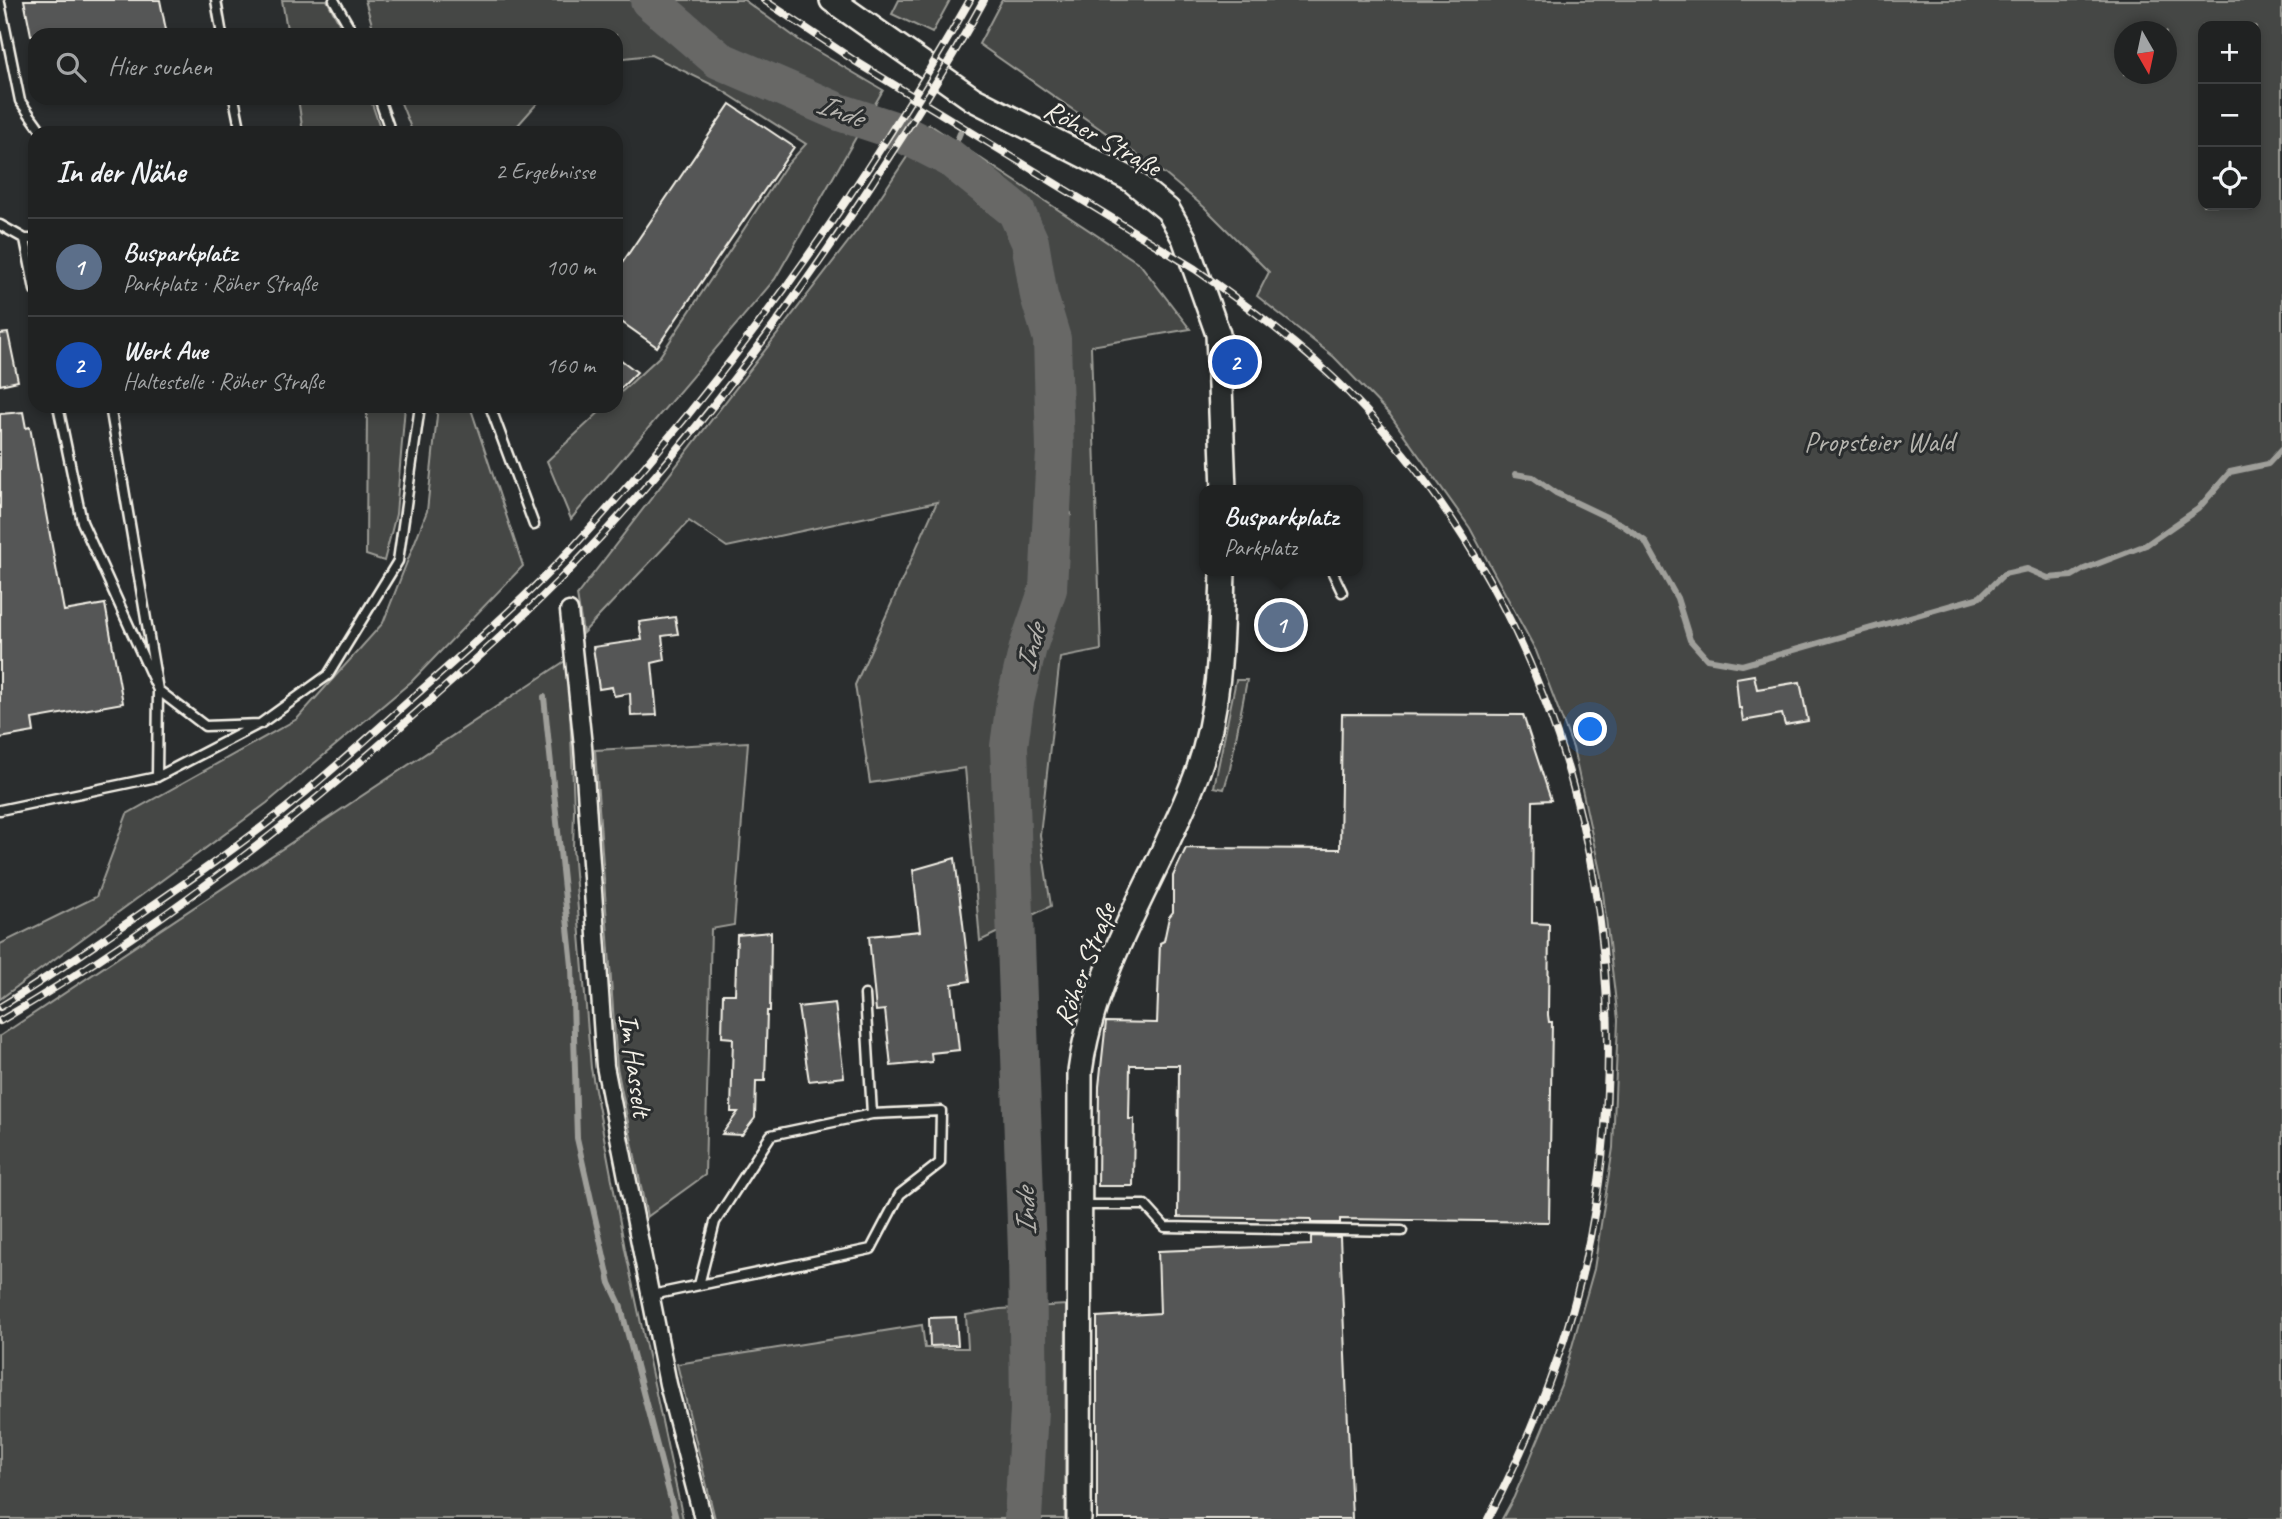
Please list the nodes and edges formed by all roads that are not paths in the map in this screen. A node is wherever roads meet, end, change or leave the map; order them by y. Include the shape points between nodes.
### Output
1 (215, 0) edge
2 (334, 0) edge
3 (832, 0) edge
4 (0, 3) edge
5 (221, 28) edge
6 (350, 28) edge
7 (235, 105) edge
8 (381, 105) edge
9 (38, 126) edge
10 (240, 126) edge
11 (389, 126) edge
12 (0, 226) edge
13 (25, 239) joint
14 (28, 254) edge
15 (59, 413) edge
16 (111, 413) edge
17 (419, 413) edge
18 (493, 413) edge
19 (1224, 485) edge
20 (534, 525) dead end
21 (1223, 576) edge
22 (1334, 576) edge
23 (1342, 592) dead end
24 (569, 611) dead end
25 (158, 690) junction
26 (260, 724) junction
27 (157, 776) junction
28 (0, 810) edge
29 (865, 995) dead end
30 (872, 1114) junction
31 (1080, 1205) junction
32 (1402, 1231) dead end
33 (699, 1285) junction
34 (652, 1295) junction
35 (703, 1519) edge
36 (1079, 1519) edge

1 - 5 lane
2 - 6 lane
3 - 19 main road, Röher Straße via 974,99 1130,179 1168,210 1184,238 1218,334
4 - 9 lane via 20,101
7 - 10 lane
8 - 11 lane
12 - 13 lane
13 - 14 lane
15 - 25 lane via 82,522
16 - 25 lane
17 - 26 lane via 398,561 328,675
18 - 20 lane
21 - 31 main road, Röher Straße via 1218,684 1198,769 1090,1017 1080,1072
22 - 23 lane
24 - 34 street, Im Hasselt via 605,1066
25 - 26 lane via 205,726
25 - 27 lane
26 - 27 lane
27 - 28 lane
29 - 30 lane
30 - 33 lane via 771,1135 715,1222
30 - 33 lane via 941,1111 940,1163 900,1194 871,1249
31 - 32 lane via 1144,1205 1165,1227
31 - 36 main road, Röher Straße
33 - 34 lane
34 - 35 street, Im Hasselt via 668,1384

